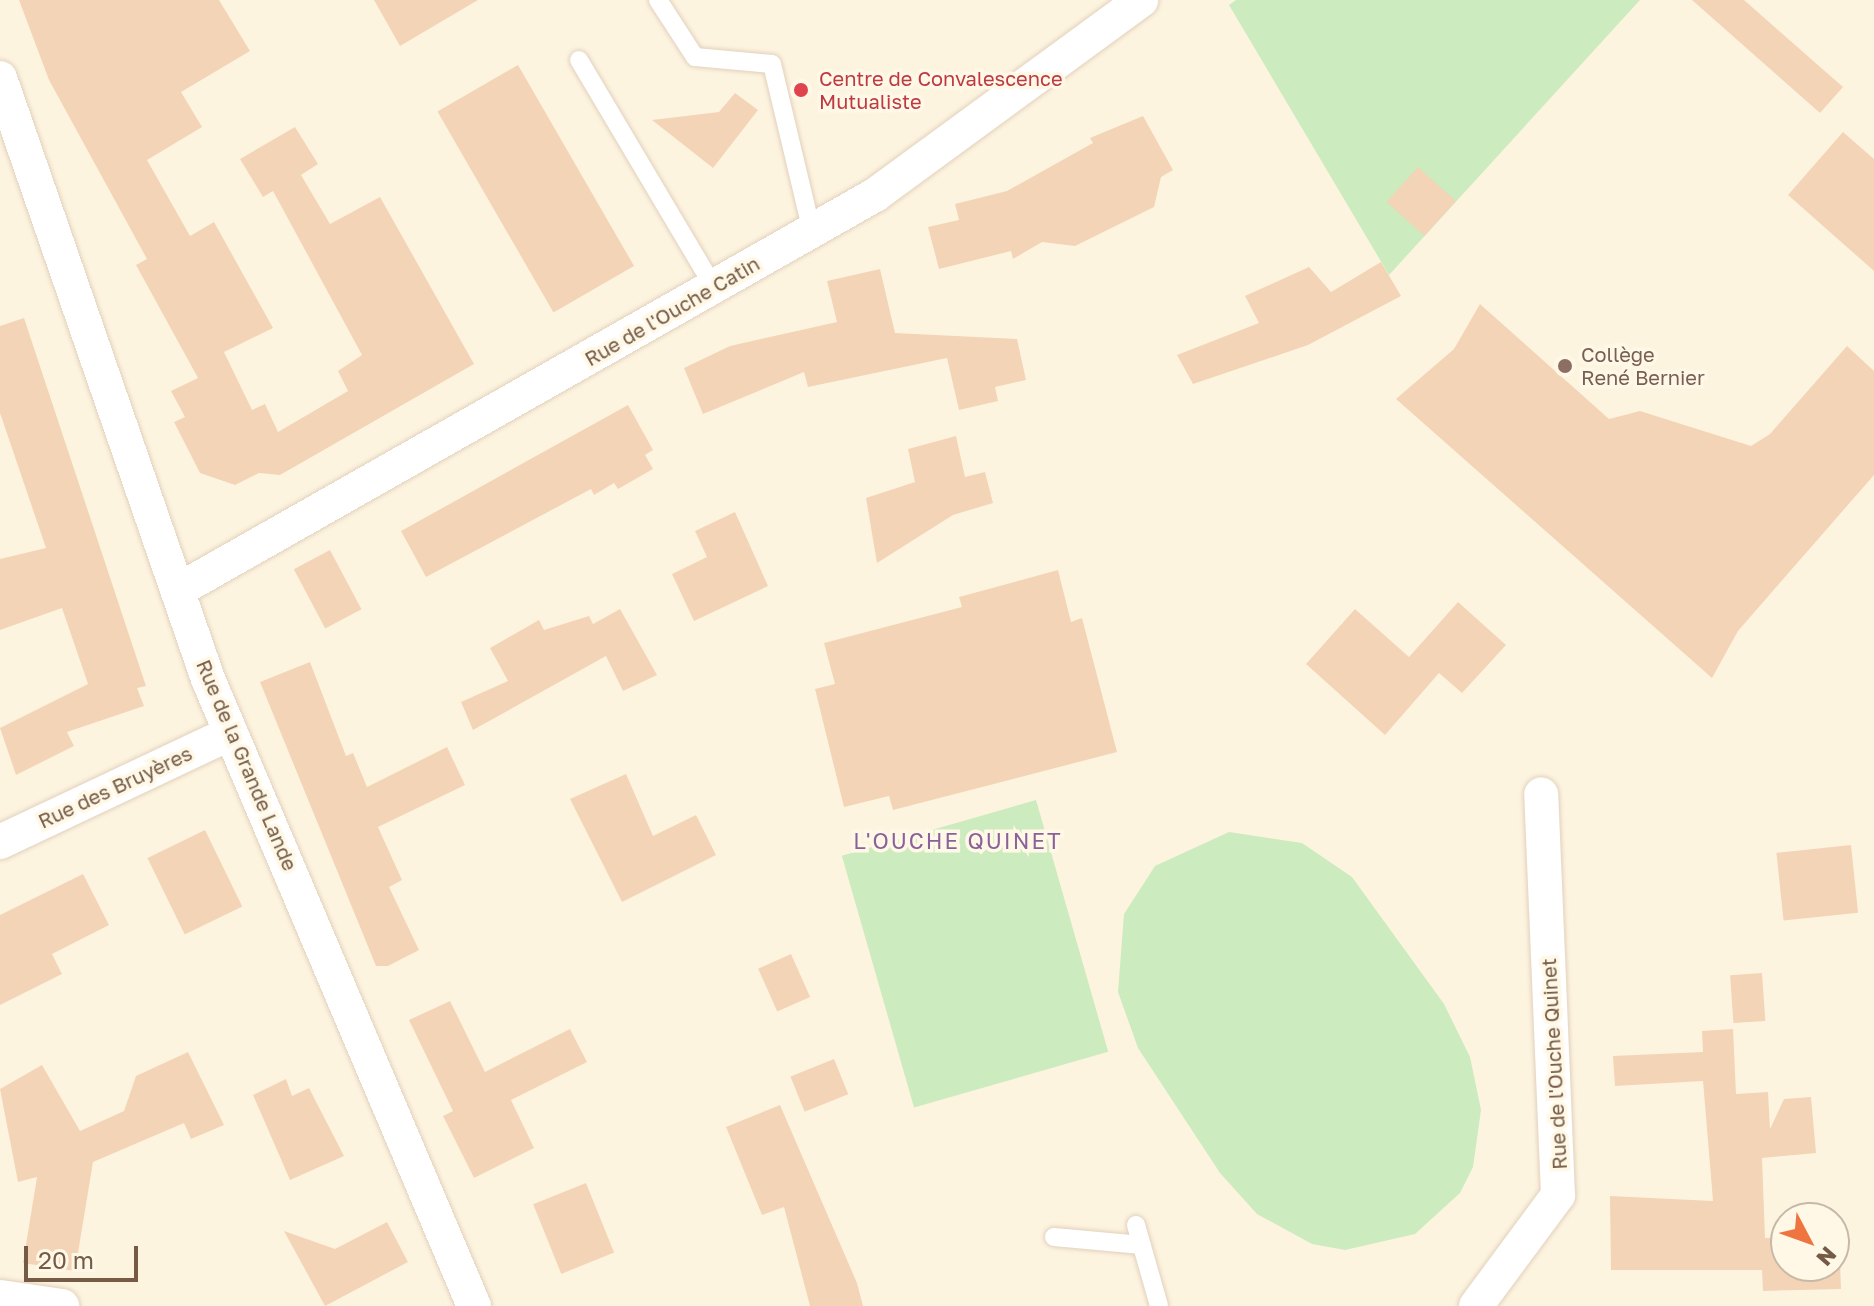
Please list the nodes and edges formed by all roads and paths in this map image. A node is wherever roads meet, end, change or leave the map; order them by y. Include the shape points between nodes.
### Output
1 (658, 0) edge
2 (1141, 0) edge
3 (579, 60) dead end
4 (0, 78) edge
5 (812, 232) junction
6 (714, 287) junction
7 (182, 588) junction
8 (231, 733) junction
9 (1541, 794) dead end
10 (0, 842) edge
11 (1136, 1225) dead end
12 (1054, 1237) dead end
13 (1142, 1245) junction
14 (0, 1297) edge
15 (62, 1306) edge
16 (474, 1306) edge
17 (1159, 1306) edge
18 (1476, 1306) edge

1 - 5 lane via 695,57 772,64
2 - 5 street, Rue de l'Ouche Catin via 875,195
3 - 6 lane
4 - 7 street, Rue de la Grande Lande
5 - 6 street, Rue de l'Ouche Catin
6 - 7 street, Rue de l'Ouche Catin
7 - 8 street, Rue de la Grande Lande
8 - 10 street, Rue des Bruyères
8 - 16 street, Rue de la Grande Lande
9 - 18 street, Rue de l'Ouche Quinet via 1560,1183 1541,1225
11 - 13 lane
12 - 13 lane
13 - 17 lane
14 - 15 street

